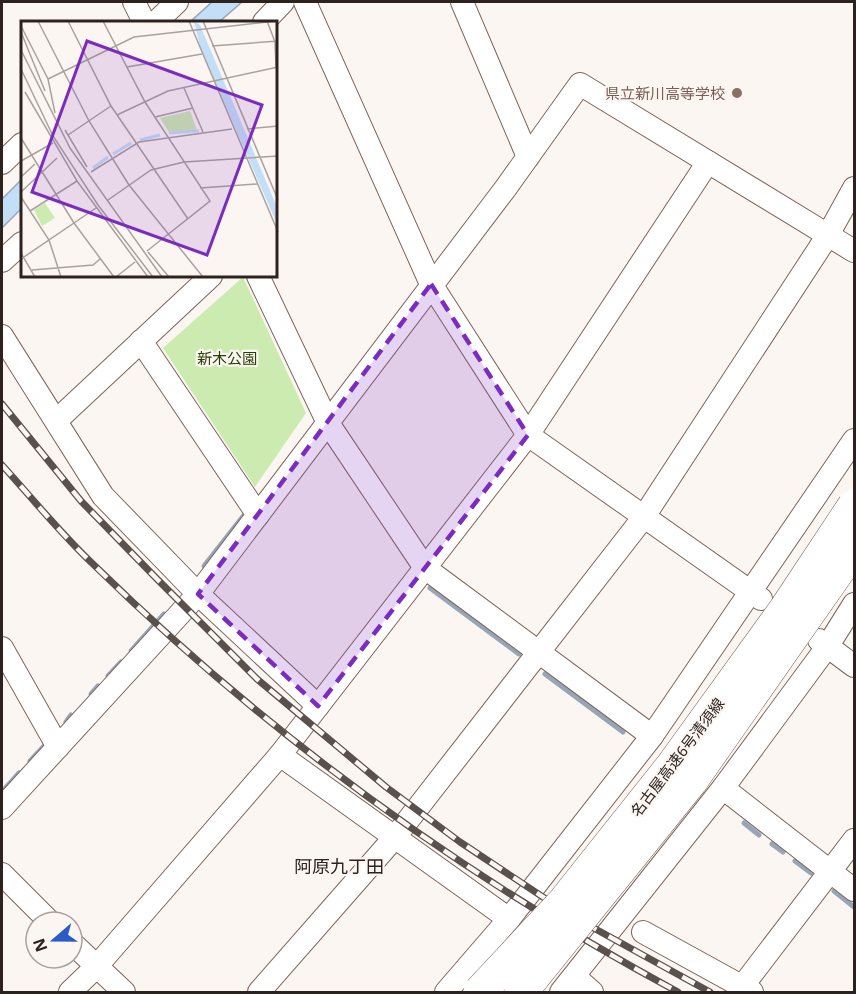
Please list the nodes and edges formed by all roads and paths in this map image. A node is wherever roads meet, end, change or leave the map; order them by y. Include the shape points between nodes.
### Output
1 (134, 2) edge
2 (177, 2) edge
3 (283, 2) edge
4 (305, 2) edge
5 (462, 2) edge
6 (144, 21) edge
7 (157, 21) edge
8 (265, 21) edge
9 (21, 145) edge
10 (528, 157) junction
11 (708, 162) junction
12 (2, 163) edge
13 (855, 188) edge
14 (828, 234) junction
15 (21, 244) edge
16 (855, 251) edge
17 (2, 261) edge
18 (210, 278) edge
19 (259, 278) edge
20 (431, 284) junction
21 (2, 336) edge
22 (141, 341) junction
23 (57, 420) junction
24 (328, 423) junction
25 (528, 435) junction
26 (855, 440) edge
27 (855, 506) edge
28 (258, 514) junction
29 (643, 518) junction
30 (855, 548) edge
31 (425, 568) junction
32 (198, 594) junction
33 (757, 596) junction
34 (855, 604) edge
35 (823, 643) junction
36 (2, 648) edge
37 (540, 652) junction
38 (855, 666) edge
39 (318, 706) junction
40 (652, 736) junction
41 (58, 747) junction
42 (280, 755) junction
43 (723, 788) junction
44 (2, 808) edge
45 (395, 837) junction
46 (855, 840) edge
47 (831, 872) junction
48 (2, 874) edge
49 (855, 890) edge
50 (38, 910) edge
51 (509, 919) junction
52 (643, 932) dead end
53 (514, 947) dead end
54 (84, 955) edge
55 (96, 967) junction
56 (568, 985) edge
57 (457, 988) edge
58 (744, 991) edge
59 (531, 992) edge
60 (70, 993) edge
61 (124, 993) edge
62 (259, 993) edge
63 (592, 993) edge

1 - 6 street
2 - 7 street
3 - 8 street
4 - 20 street
5 - 10 street
9 - 12 street
10 - 11 street via 580,84
10 - 20 street
11 - 14 street
11 - 25 street
13 - 14 street
14 - 16 street
14 - 29 street
15 - 17 street
18 - 22 street
19 - 24 street
20 - 24 street
20 - 25 street
21 - 23 street
22 - 23 street
22 - 28 street
23 - 32 street via 103,496
24 - 28 street
24 - 31 street
25 - 29 street
25 - 31 street
26 - 33 street
27 - 57 highway, 名古屋高速6号清須線, bridge via 673,765 564,903
28 - 32 street
29 - 33 street
29 - 37 street
30 - 59 highway, 名古屋高速6号清須線, bridge via 691,781
31 - 37 street
31 - 39 street
32 - 39 street
32 - 41 street
33 - 40 street
34 - 35 street
35 - 38 street
35 - 43 street
36 - 41 street
37 - 40 street
37 - 45 street
39 - 42 street
40 - 51 street
41 - 44 street
42 - 45 street
42 - 55 street
43 - 47 street
43 - 56 street
45 - 51 street
45 - 62 street
46 - 47 street
47 - 49 street
47 - 58 street
48 - 50 street
51 - 57 street
52 - 58 street
53 - 57 street
54 - 55 street
55 - 60 street
55 - 61 street
56 - 63 street

